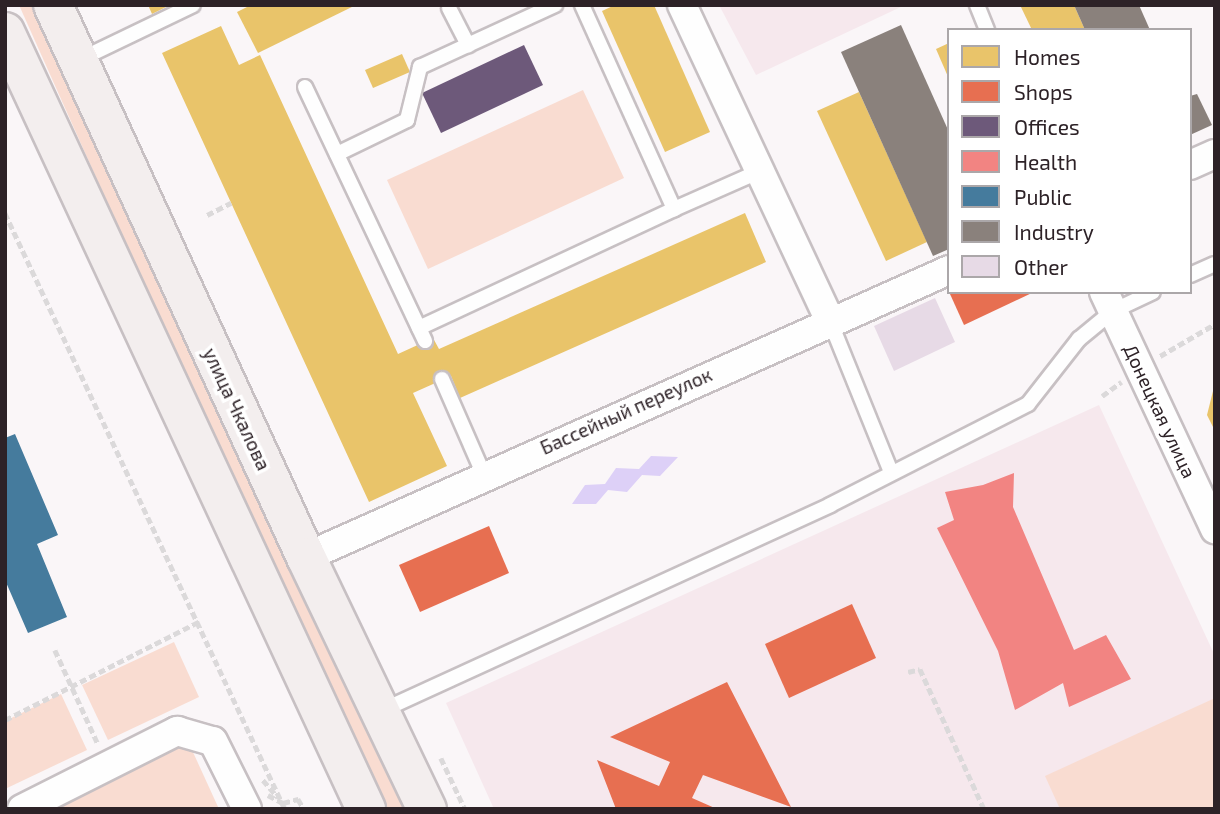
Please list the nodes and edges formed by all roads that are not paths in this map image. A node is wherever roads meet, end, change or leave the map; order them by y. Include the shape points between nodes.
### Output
1 (53, 5) edge
2 (193, 5) edge
3 (555, 5) edge
4 (582, 5) edge
5 (682, 5) edge
6 (977, 5) edge
7 (449, 8) dead end
8 (986, 28) edge
9 (5, 33) edge
10 (468, 46) junction
11 (77, 61) junction
12 (305, 87) dead end
13 (337, 154) junction
14 (1215, 154) edge
15 (1192, 164) edge
16 (760, 171) junction
17 (674, 209) junction
18 (1215, 264) edge
19 (947, 271) edge
20 (1192, 274) edge
21 (1144, 294) edge
22 (1109, 302) edge
23 (830, 321) junction
24 (442, 379) dead end
25 (891, 472) junction
26 (484, 475) junction
27 (1215, 529) edge
28 (306, 557) junction
29 (378, 712) junction
30 (22, 809) edge
31 (247, 809) edge
32 (366, 809) edge
33 (427, 809) edge

1 - 11 main road, улица Чкалова
2 - 11 lane
3 - 10 lane
4 - 17 lane
5 - 16 street
6 - 8 lane
7 - 10 lane
9 - 32 main road
10 - 13 lane via 420,67 407,120
11 - 28 main road, улица Чкалова
12 - 13 lane
13 - 17 lane via 422,335
14 - 15 street
16 - 17 lane
16 - 23 street
18 - 20 lane
19 - 23 street, Бассейный переулок
21 - 22 lane
22 - 25 lane via 1028,404
22 - 27 street, Донецкая улица
23 - 25 lane
23 - 26 street, Бассейный переулок
24 - 26 lane
25 - 29 lane via 830,505
26 - 28 street, Бассейный переулок
28 - 29 main road, улица Чкалова
29 - 33 main road, улица Чкалова
30 - 31 street via 177,731 213,741

